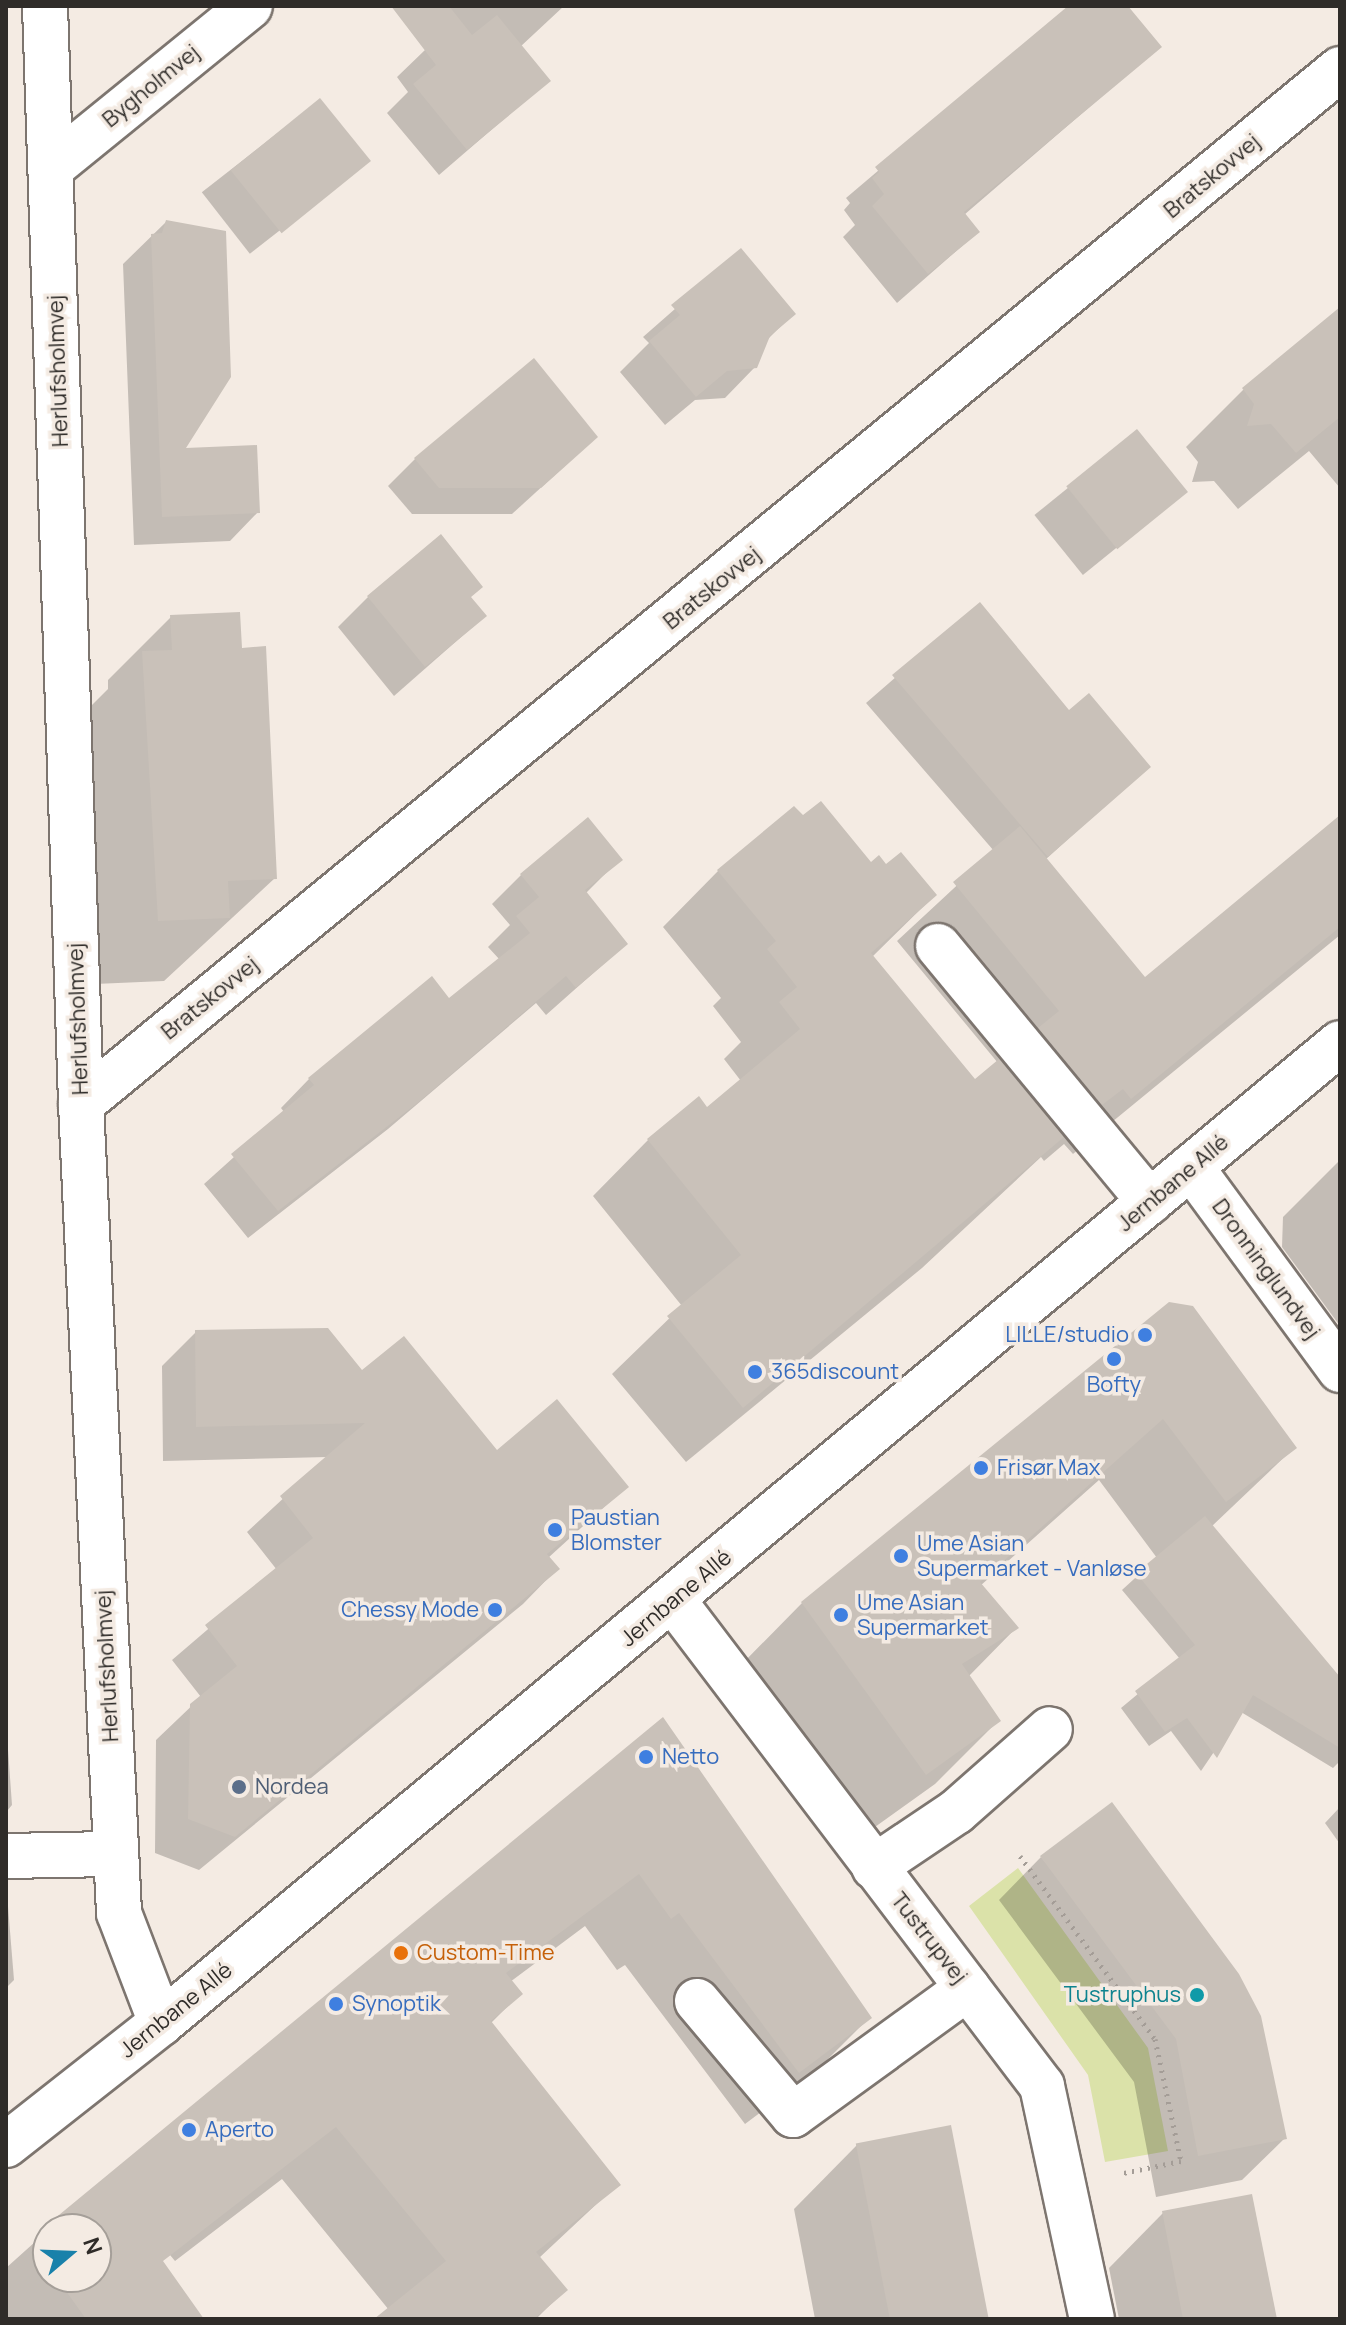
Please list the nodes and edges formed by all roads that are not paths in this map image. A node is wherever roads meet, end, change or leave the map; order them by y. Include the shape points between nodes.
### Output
1 (45, 6) edge
2 (250, 6) edge
3 (1340, 69) edge
4 (52, 167) junction
5 (938, 946) dead end
6 (1340, 1043) edge
7 (81, 1104) junction
8 (1191, 1167) junction
9 (1150, 1202) junction
10 (1340, 1370) edge
11 (673, 1600) junction
12 (1050, 1729) dead end
13 (115, 1854) junction
14 (6, 1856) edge
15 (874, 1867) junction
16 (968, 1988) junction
17 (697, 2001) dead end
18 (161, 2023) junction
19 (6, 2145) edge
20 (1092, 2319) edge

1 - 4 street, Herlufsholmvej
2 - 4 street, Bygholmvej
3 - 7 street, Bratskovvej
4 - 7 street, Herlufsholmvej
5 - 9 street
6 - 8 street, Jernbane Allé
7 - 13 street, Herlufsholmvej
8 - 9 street, Jernbane Allé
8 - 10 street, Dronninglundvej
9 - 11 street, Jernbane Allé
11 - 15 street, Tustrupvej
11 - 18 street, Jernbane Allé
12 - 15 street via 956,1812
13 - 14 street
13 - 18 street, Herlufsholmvej via 119,1913
15 - 16 street, Tustrupvej
16 - 17 street via 793,2115
16 - 20 street, Tustrupvej via 1042,2086
18 - 19 street, Jernbane Allé

